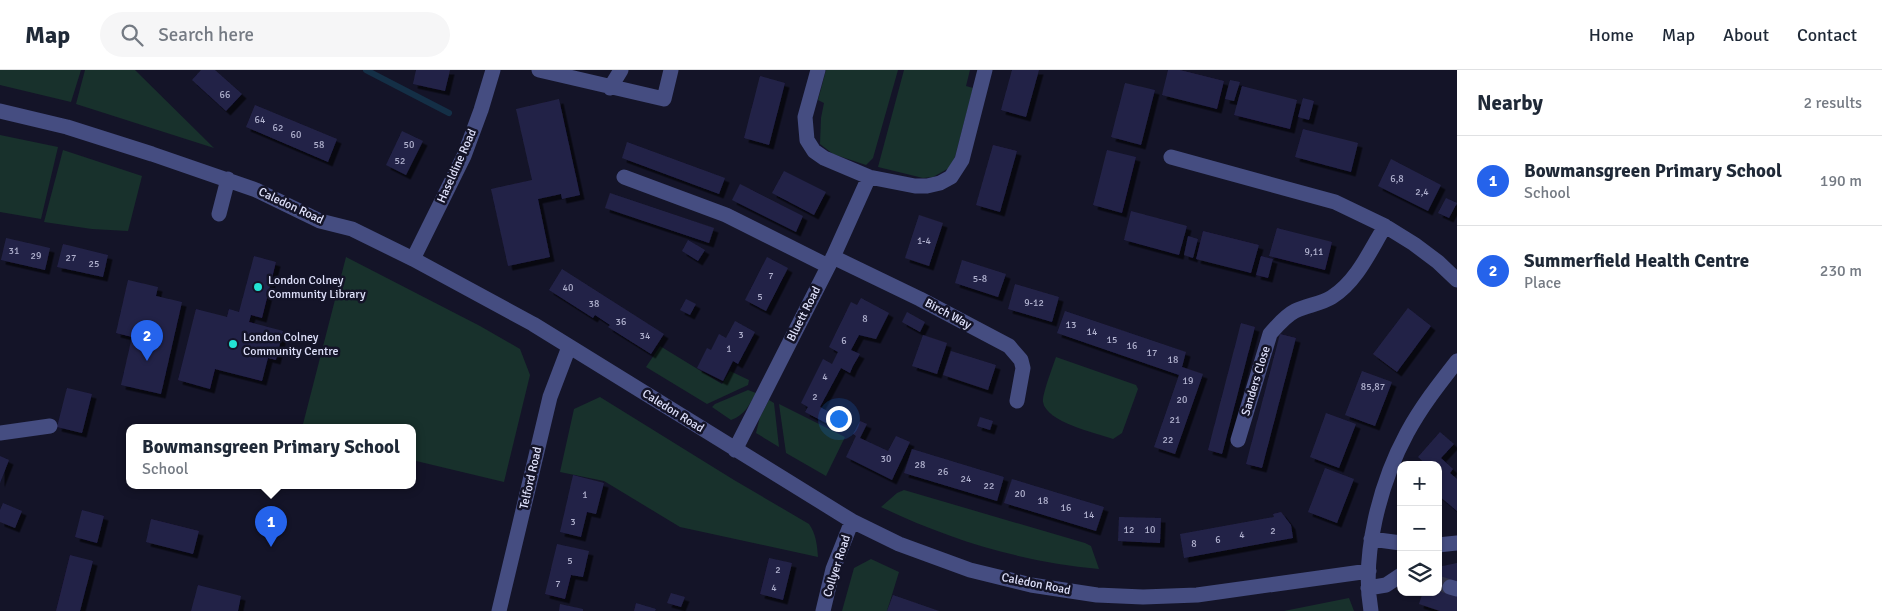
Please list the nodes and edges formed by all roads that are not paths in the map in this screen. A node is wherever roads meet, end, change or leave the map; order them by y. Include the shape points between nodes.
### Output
1 (493, 70) edge
2 (539, 70) edge
3 (621, 70) edge
4 (671, 70) edge
5 (818, 70) edge
6 (985, 70) edge
7 (580, 75) edge
8 (610, 88) junction
9 (0, 111) edge
10 (1171, 158) dead end
11 (624, 177) dead end
12 (869, 177) junction
13 (228, 179) junction
14 (219, 214) dead end
15 (1385, 226) junction
16 (413, 259) junction
17 (830, 262) junction
18 (1457, 280) edge
19 (570, 347) junction
20 (1457, 361) edge
21 (1017, 401) dead end
22 (50, 426) dead end
23 (0, 433) edge
24 (1238, 440) dead end
25 (735, 450) junction
26 (852, 521) junction
27 (1372, 539) junction
28 (1397, 542) edge
29 (1457, 543) edge
30 (1442, 545) edge
31 (1369, 571) junction
32 (1397, 578) edge
33 (1368, 588) junction
34 (499, 611) edge
35 (823, 611) edge
36 (1371, 611) edge

1 - 16 street, Haseldine Road via 464,156
2 - 7 street
3 - 8 street
4 - 8 street via 664,99
5 - 12 street via 805,117 807,140 814,152 824,158
6 - 12 street via 962,160 951,176 928,186
7 - 8 street
9 - 13 street, Caledon Road via 67,127
10 - 15 street via 1336,202
11 - 17 street, Birch Way via 726,215
12 - 17 street, Bluett Road
13 - 14 street
13 - 16 street, Caledon Road via 320,221 352,229
15 - 18 street via 1430,256
15 - 24 street, Sanders Close via 1344,289 1330,299 1294,311 1270,334
16 - 19 street, Caledon Road
17 - 21 street, Birch Way via 920,299 1009,346 1023,368
17 - 25 street, Bluett Road
19 - 25 street, Caledon Road
19 - 34 street, Telford Road via 550,397
20 - 27 street via 1407,433 1393,464
22 - 23 street
25 - 26 street, Caledon Road
26 - 31 street, Caledon Road via 899,544 970,570 1031,585 1097,595 1197,595
26 - 35 street, Collyer Road via 833,569
27 - 28 street
27 - 31 street
29 - 30 street
31 - 33 street
32 - 33 street via 1386,585
33 - 36 street

